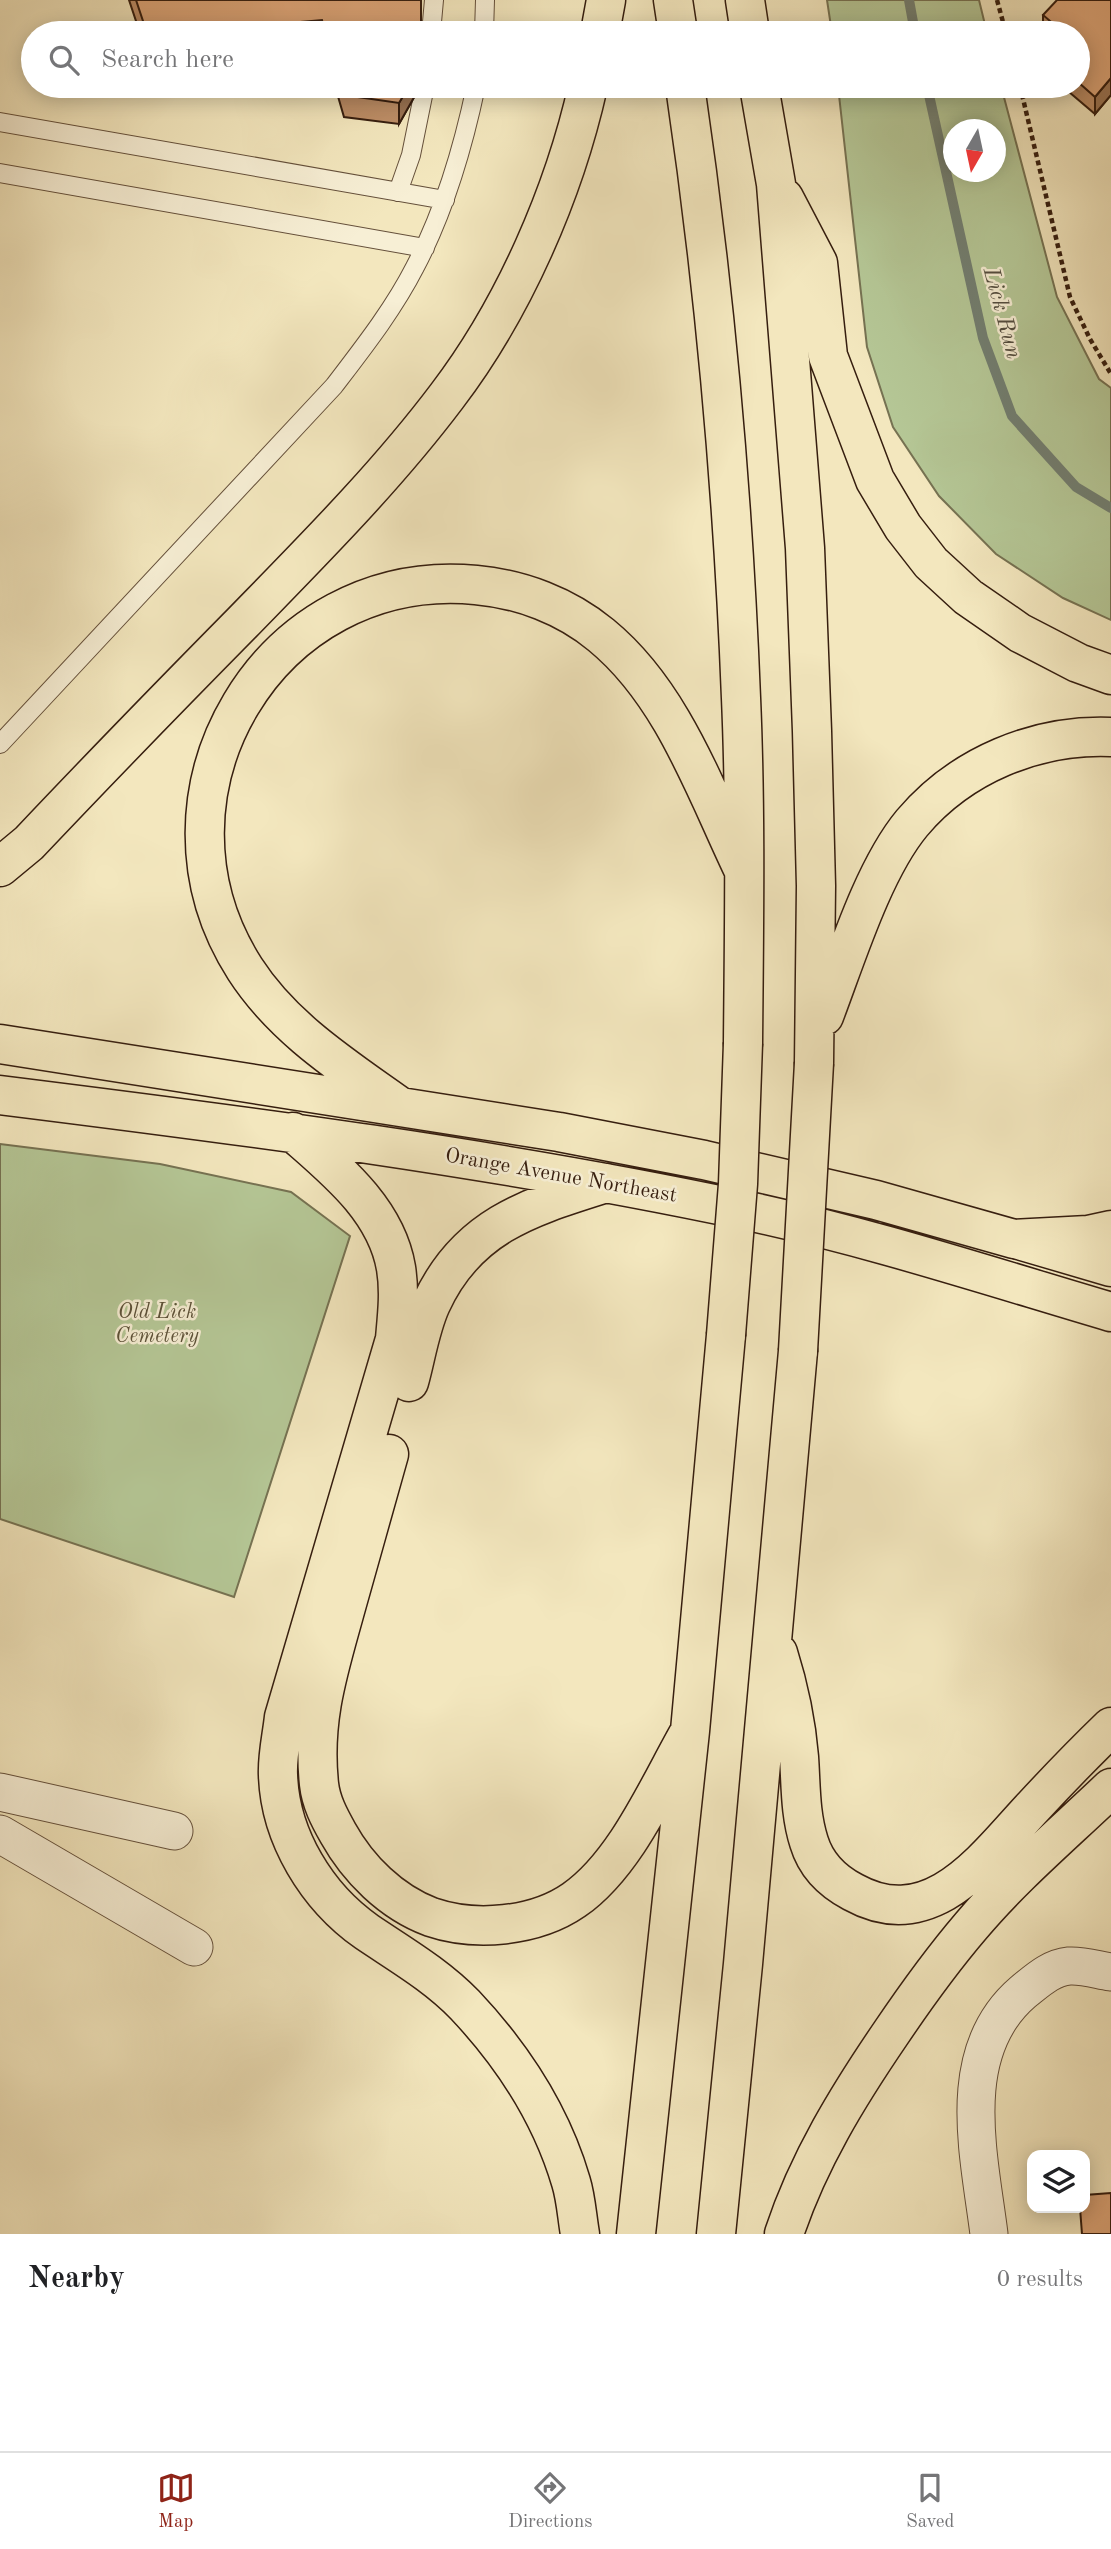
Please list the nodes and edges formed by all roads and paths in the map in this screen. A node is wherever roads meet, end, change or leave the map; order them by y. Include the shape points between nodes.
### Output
1 (434, 0) edge
2 (485, 0) edge
3 (606, 0) edge
4 (673, 0) edge
5 (745, 0) edge
6 (997, 0) edge
7 (432, 21) edge
8 (484, 21) edge
9 (602, 21) edge
10 (676, 21) edge
11 (748, 21) edge
12 (1003, 21) edge
13 (423, 98) edge
14 (474, 98) edge
15 (586, 98) edge
16 (687, 98) edge
17 (762, 98) edge
18 (1023, 98) edge
19 (0, 122) edge
20 (0, 173) edge
21 (776, 184) junction
22 (398, 192) junction
23 (445, 200) junction
24 (425, 248) junction
25 (1111, 374) edge
26 (1111, 675) edge
27 (1111, 737) edge
28 (0, 744) edge
29 (29, 843) junction
30 (0, 867) edge
31 (744, 871) junction
32 (0, 880) edge
33 (0, 1044) edge
34 (815, 1052) junction
35 (0, 1095) edge
36 (399, 1106) junction
37 (293, 1132) junction
38 (606, 1183) junction
39 (1111, 1230) edge
40 (1014, 1239) junction
41 (1111, 1267) edge
42 (1111, 1312) edge
43 (772, 1631) junction
44 (1111, 1727) edge
45 (690, 1731) junction
46 (1111, 1788) edge
47 (0, 1792) edge
48 (174, 1830) dead end
49 (0, 1834) edge
50 (194, 1947) dead end
51 (1104, 1971) edge
52 (580, 2234) edge
53 (636, 2234) edge
54 (716, 2234) edge
55 (784, 2234) edge
56 (989, 2234) edge

1 - 7 lane
2 - 8 lane
3 - 9 main road
4 - 10 main road
5 - 11 main road
6 - 12 path
13 - 22 lane
14 - 23 lane
15 - 29 main road via 559,186 524,268 448,395 300,564
16 - 31 main road via 718,347 733,539
17 - 21 main road
18 - 25 path via 1070,297
19 - 22 lane
20 - 24 lane
21 - 26 main road via 818,264 828,356 875,480 903,527 930,563 968,597 1020,633
21 - 34 main road via 805,561 816,886
22 - 23 lane
23 - 24 lane
24 - 28 lane via 382,323 334,386
27 - 34 main road via 1049,742 1009,753 942,792 891,855 866,910
29 - 30 main road
29 - 32 main road
31 - 36 main road via 690,755 654,695 609,642 571,614 529,595 494,586 422,585 378,594 343,608 304,634 246,694 213,764 205,811 213,898 244,969 267,1000 297,1030
31 - 45 main road, bridge via 738,1184
33 - 36 main road, Orange Avenue Northeast
34 - 43 main road, bridge via 798,1351
35 - 37 main road, Orange Avenue Northeast
36 - 40 main road, Orange Avenue Northeast via 704,1160 876,1200
37 - 38 main road, Orange Avenue Northeast
37 - 52 main road via 348,1180 368,1207 386,1236 396,1267 398,1301 395,1339 284,1717 280,1800 292,1840 312,1876 366,1931 417,1964 463,2004 504,2049 553,2131 571,2183
38 - 42 main road, Orange Avenue Northeast via 837,1233
38 - 45 main road via 553,1200 490,1230 466,1250 430,1307 321,1699 316,1743 319,1787 326,1812 347,1850 391,1894 431,1917 473,1925 506,1925 542,1916 574,1900 597,1879 620,1853
39 - 40 main road
40 - 41 main road, Orange Avenue Northeast
43 - 44 main road via 792,1699 809,1843 819,1865 840,1885 867,1900 919,1902 968,1877
43 - 54 main road
45 - 53 main road
46 - 55 main road via 972,1924 927,1981 827,2133
47 - 48 street
49 - 50 street
51 - 56 street via 1069,1966 1047,1972 996,2022 979,2071 975,2111

